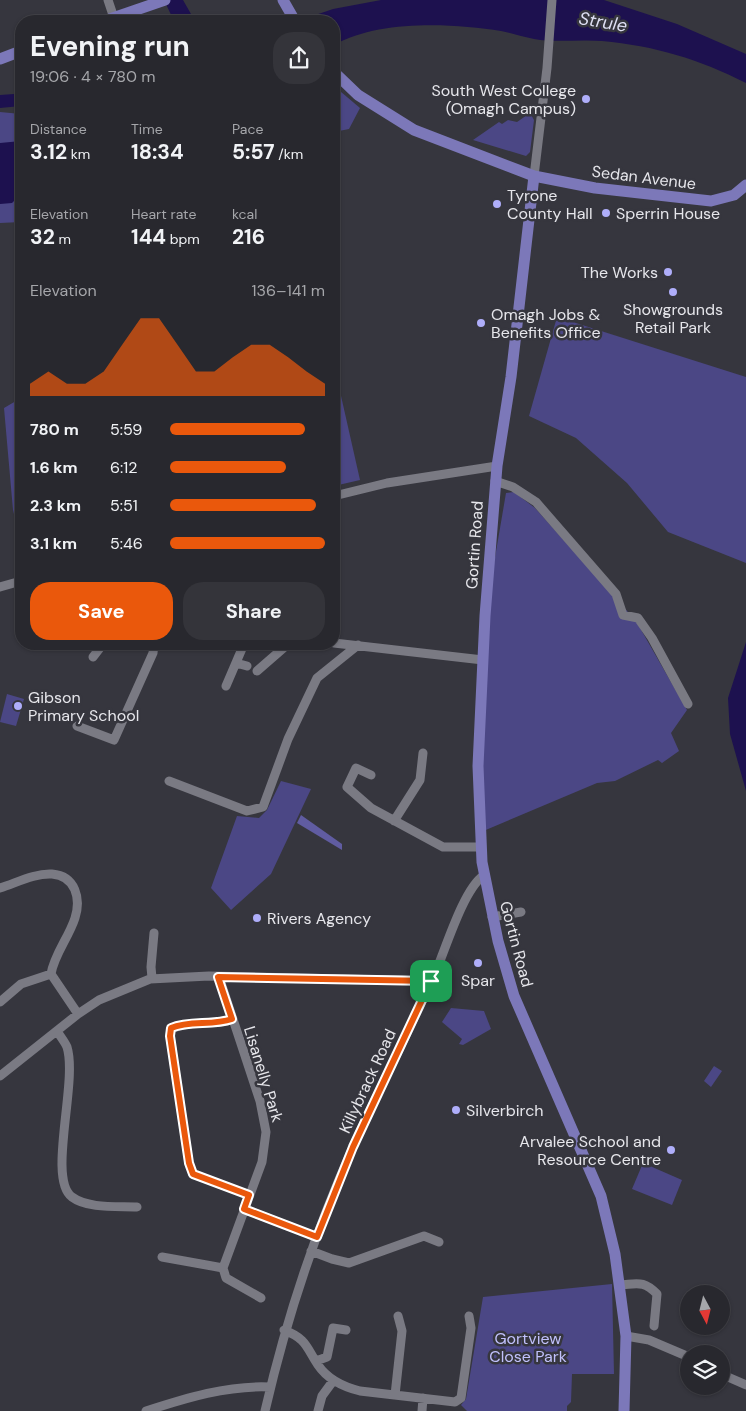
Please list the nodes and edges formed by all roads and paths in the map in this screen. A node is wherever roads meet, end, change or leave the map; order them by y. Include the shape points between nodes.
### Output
1 (108, 0) edge
2 (283, 0) edge
3 (552, 0) edge
4 (162, 1) edge
5 (110, 15) edge
6 (124, 15) edge
7 (290, 15) edge
8 (15, 53) edge
9 (0, 59) edge
10 (340, 78) edge
11 (534, 176) junction
12 (746, 185) edge
13 (497, 466) junction
14 (495, 481) junction
15 (340, 495) edge
16 (15, 583) edge
17 (0, 587) edge
18 (340, 644) edge
19 (358, 645) junction
20 (98, 650) edge
21 (153, 650) edge
22 (241, 650) edge
23 (281, 650) edge
24 (93, 657) dead end
25 (483, 660) junction
26 (236, 663) junction
27 (247, 666) dead end
28 (258, 671) dead end
29 (226, 686) dead end
30 (688, 704) dead end
31 (77, 726) dead end
32 (423, 754) dead end
33 (372, 775) dead end
34 (169, 781) dead end
35 (394, 821) junction
36 (481, 847) junction
37 (484, 876) junction
38 (0, 888) edge
39 (521, 912) dead end
40 (492, 917) junction
41 (154, 933) dead end
42 (51, 974) junction
43 (218, 977) junction
44 (152, 978) junction
45 (431, 981) junction
46 (0, 1002) edge
47 (78, 1014) junction
48 (232, 1019) junction
49 (57, 1031) junction
50 (0, 1076) edge
51 (249, 1195) junction
52 (136, 1207) dead end
53 (244, 1209) junction
54 (317, 1237) junction
55 (439, 1242) dead end
56 (311, 1251) junction
57 (162, 1257) dead end
58 (223, 1268) junction
59 (619, 1285) junction
60 (261, 1298) dead end
61 (398, 1316) dead end
62 (469, 1316) dead end
63 (654, 1326) dead end
64 (284, 1330) junction
65 (346, 1330) dead end
66 (626, 1336) junction
67 (680, 1353) edge
68 (316, 1361) junction
69 (730, 1378) edge
70 (333, 1380) junction
71 (746, 1385) edge
72 (270, 1387) junction
73 (395, 1395) junction
74 (423, 1398) junction
75 (146, 1411) edge
76 (265, 1411) edge
77 (318, 1411) edge
78 (422, 1411) edge
79 (624, 1411) edge

1 - 5 street
2 - 7 main road
3 - 11 street
4 - 6 main road
8 - 9 main road
10 - 11 main road, Sedan Avenue via 358,95 414,130
11 - 12 main road, Sedan Avenue via 587,187 711,202 734,195
11 - 13 main road, Gortin Road via 511,377
13 - 14 main road, Gortin Road
13 - 15 street via 387,483
14 - 25 main road, Gortin Road
14 - 30 street via 536,502 616,594 623,615 638,618
16 - 17 street
18 - 19 street
19 - 25 street
19 - 34 street via 317,678 288,739 263,807 247,811
20 - 24 street
21 - 31 street via 114,740
22 - 26 street
23 - 28 street
25 - 36 main road, Gortin Road via 478,766
26 - 27 street
26 - 29 street
32 - 35 street via 420,780
33 - 35 street via 356,768 347,787 371,808
35 - 36 street via 443,847
36 - 37 main road, Gortin Road
37 - 40 main road, Gortin Road
37 - 45 street, Killybrack Road via 476,881 467,898
38 - 42 street via 52,874 76,890 79,899 75,918
39 - 40 street
40 - 59 main road, Gortin Road via 523,1022 601,1196
41 - 44 street
42 - 46 street via 21,984
42 - 47 street
43 - 44 street
43 - 45 street
43 - 48 street, Lisanelly Park
44 - 47 street via 99,1000
45 - 54 street, Killybrack Road via 353,1147
47 - 49 street
48 - 51 street, Lisanelly Park via 260,1101 266,1132 262,1162
48 - 51 street, Lisanelly Park via 219,1024 179,1025 171,1028 170,1036 193,1174
49 - 50 street
49 - 52 street via 67,1046 70,1070 61,1164 63,1185 72,1197 86,1203
51 - 53 street, Lisanelly Park
53 - 54 street
53 - 58 street, Lisanelly Park
54 - 56 street, Killybrack Road
55 - 56 street via 424,1236 349,1262
56 - 64 street, Killybrack Road
57 - 58 street
58 - 60 street via 226,1278
59 - 63 street via 641,1283 657,1294
59 - 66 main road, Gortin Road
61 - 73 street via 402,1331
62 - 74 street via 471,1328 461,1398 455,1402
64 - 68 street via 297,1335
64 - 72 street, Killybrack Road
65 - 68 street via 333,1328 328,1357
66 - 67 street via 649,1340
66 - 79 main road, Gortin Road
68 - 70 street
69 - 71 street
70 - 73 street via 360,1391
70 - 77 street via 322,1396
72 - 75 street via 232,1389 190,1397
72 - 76 street, Killybrack Road
73 - 74 street
74 - 78 street

